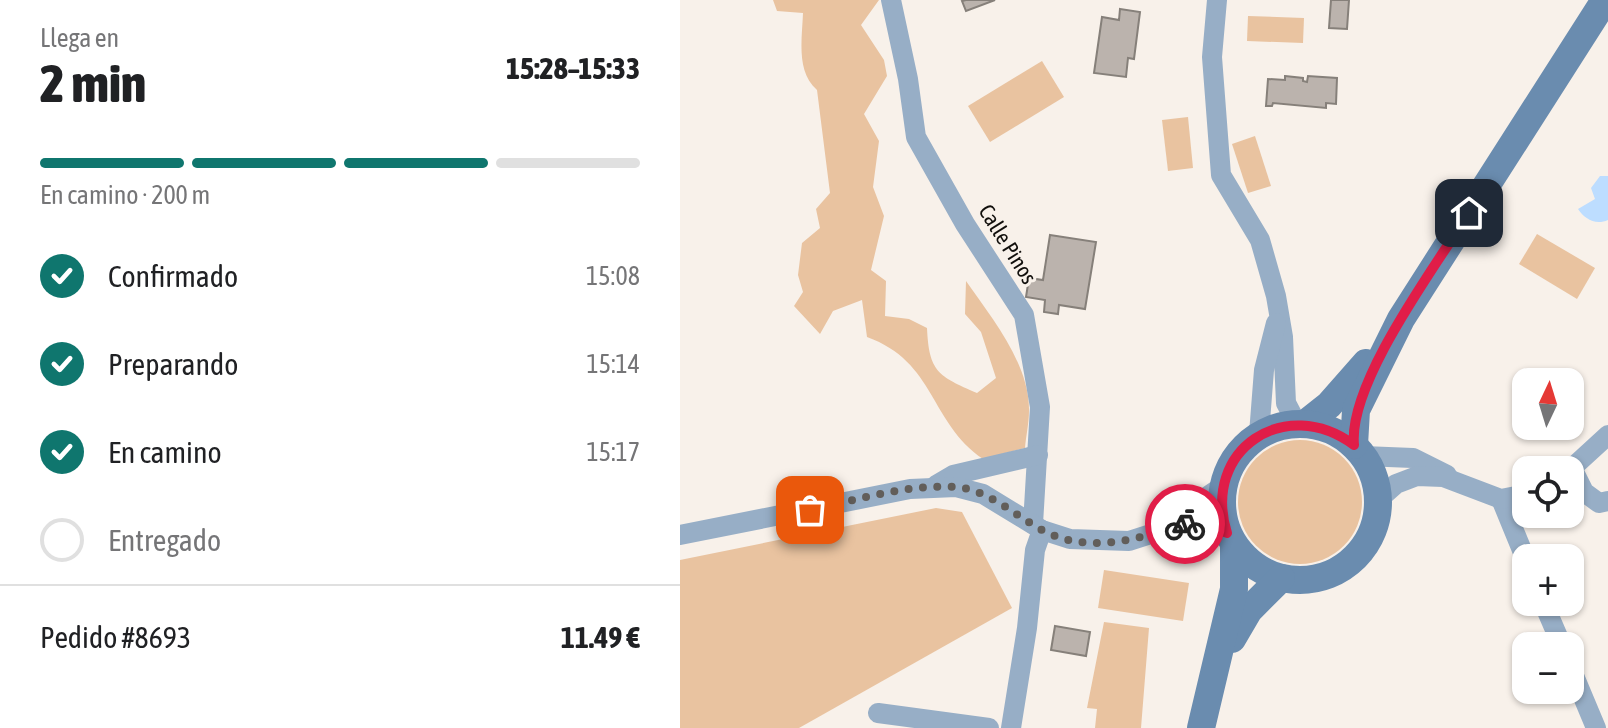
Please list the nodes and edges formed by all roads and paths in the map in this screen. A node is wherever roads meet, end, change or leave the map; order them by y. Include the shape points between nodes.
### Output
1 (891, 0) edge
2 (1217, 0) edge
3 (1605, 0) edge
4 (1278, 315) junction
5 (1401, 319) junction
6 (1301, 424) junction
7 (1259, 434) junction
8 (1608, 435) edge
9 (1359, 450) junction
10 (1038, 455) junction
11 (1584, 456) edge
12 (1461, 483) junction
13 (1224, 485) junction
14 (931, 488) junction
15 (1584, 492) edge
16 (1512, 497) edge
17 (1501, 499) junction
18 (1378, 500) junction
19 (1608, 501) edge
20 (1038, 527) junction
21 (1152, 534) junction
22 (680, 535) edge
23 (1231, 539) junction
24 (1519, 544) edge
25 (1281, 578) junction
26 (1584, 699) edge
27 (878, 713) dead end
28 (1203, 718) edge
29 (989, 728) edge
30 (1011, 728) edge
31 (1596, 728) edge

1 - 10 street, Calle Pinos via 916,137 1024,315 1040,407
2 - 4 street via 1212,57 1221,175 1260,240
3 - 5 main road
4 - 6 street via 1286,403
4 - 7 street via 1264,370
5 - 6 main road via 1344,389
5 - 9 main road via 1356,410
6 - 7 main road
6 - 9 main road via 1325,428
7 - 13 main road via 1231,465
8 - 11 street
9 - 12 street via 1413,458
9 - 18 main road via 1374,475
10 - 14 street via 953,475
10 - 20 street, Calle Pinos
12 - 17 street
12 - 18 street via 1417,476 1396,484
13 - 21 street
13 - 23 main road via 1222,507
14 - 20 street via 983,494
14 - 22 street
15 - 19 street via 1599,503
16 - 17 street
17 - 24 street
18 - 25 main road via 1368,542 1354,559 1312,579
20 - 21 street via 1098,543
20 - 30 street, Calle Pinos
21 - 23 street via 1188,522 1206,524
23 - 25 main road via 1256,567
23 - 28 main road via 1234,589
25 - 28 main road via 1237,627
26 - 31 street
27 - 29 street

